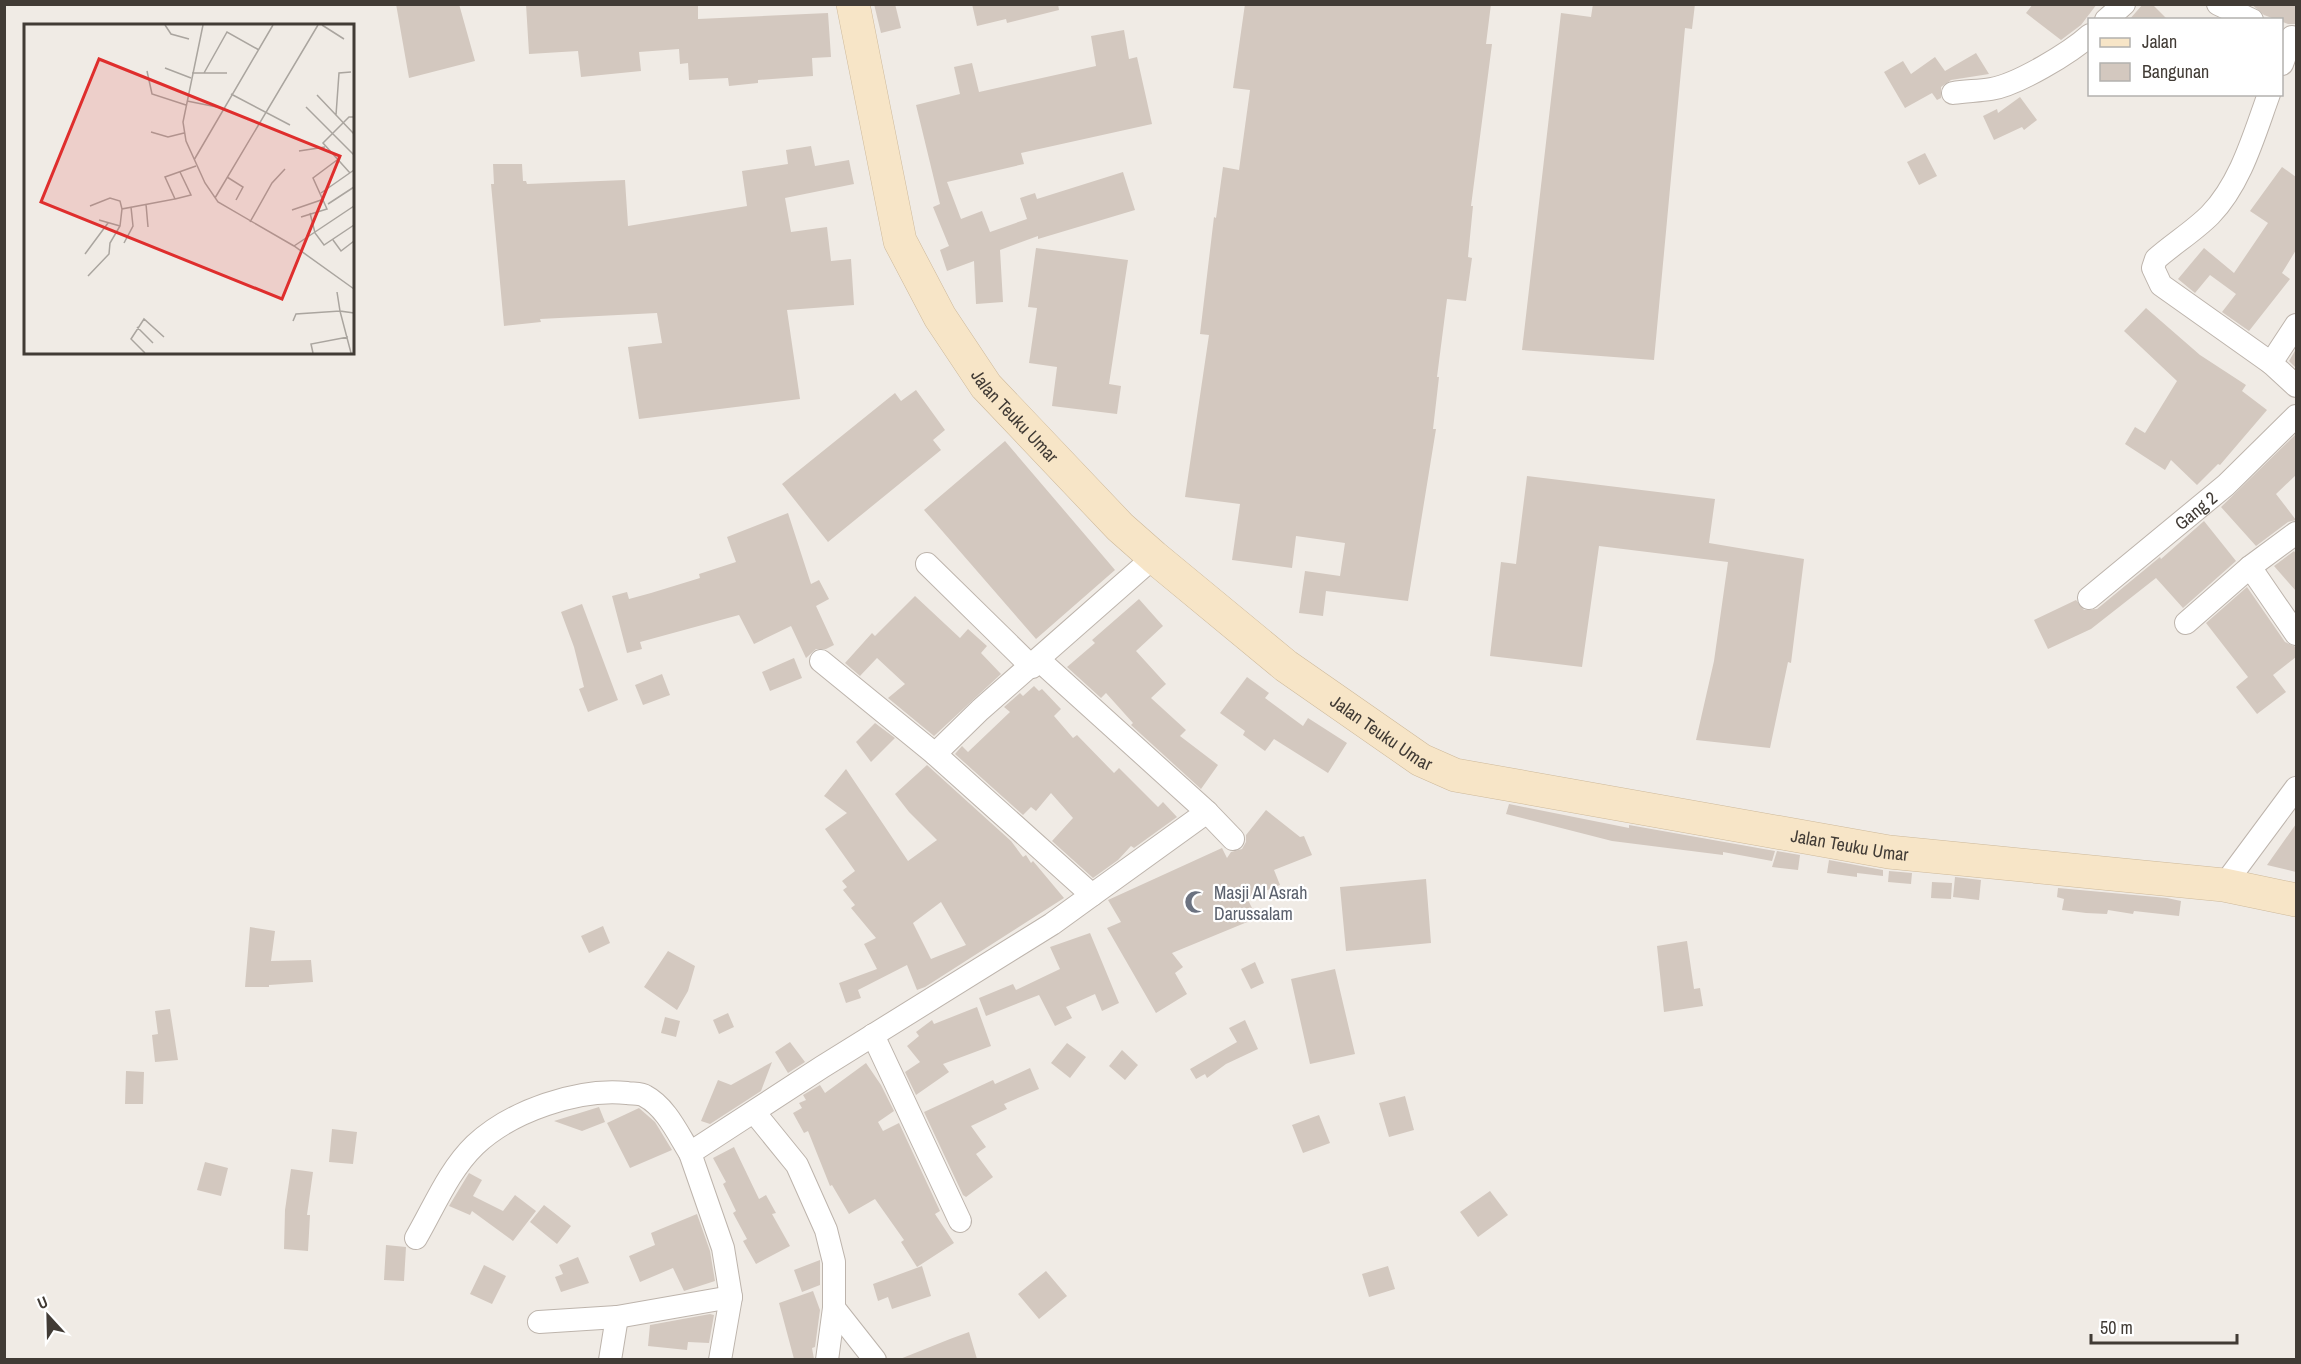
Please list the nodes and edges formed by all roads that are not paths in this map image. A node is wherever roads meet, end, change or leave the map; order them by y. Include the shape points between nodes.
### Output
1 (853, 4) edge
2 (2124, 4) edge
3 (2218, 4) edge
4 (2108, 18) edge
5 (2248, 18) edge
6 (2088, 36) edge
7 (2290, 36) edge
8 (2283, 60) edge
9 (1953, 93) dead end
10 (2269, 96) edge
11 (2296, 325) edge
12 (2271, 363) junction
13 (2296, 386) edge
14 (2296, 416) edge
15 (2296, 533) edge
16 (1154, 557) junction
17 (927, 564) dead end
18 (2250, 567) junction
19 (2089, 598) dead end
20 (2186, 623) dead end
21 (2296, 634) edge
22 (821, 661) dead end
23 (1036, 663) junction
24 (935, 754) junction
25 (2296, 788) edge
26 (1207, 812) junction
27 (1233, 838) dead end
28 (2224, 885) junction
29 (1092, 895) junction
30 (2296, 900) edge
31 (873, 1035) junction
32 (754, 1112) junction
33 (690, 1153) junction
34 (960, 1221) dead end
35 (416, 1238) dead end
36 (731, 1297) junction
37 (834, 1308) junction
38 (617, 1317) junction
39 (539, 1322) dead end
40 (610, 1359) edge
41 (720, 1359) edge
42 (827, 1359) edge
43 (875, 1359) edge

1 - 16 main road, Jalan Teuku Umar via 900,241 940,317 986,386 1120,527
2 - 4 street
3 - 5 street
6 - 9 street via 2062,56 2007,83
7 - 8 street
10 - 12 street via 2237,176 2223,199 2156,259 2153,268 2161,285
11 - 12 street
12 - 13 street
14 - 19 street, Gang 2 via 2226,485
15 - 18 street
16 - 23 street
16 - 28 main road, Jalan Teuku Umar via 1286,666 1421,760 1455,775 1889,852
17 - 23 street
18 - 20 street
18 - 21 street
22 - 24 street
23 - 24 street
23 - 26 street
24 - 29 street
25 - 28 street
26 - 27 street
26 - 29 street
28 - 30 main road, Jalan Teuku Umar
29 - 31 street
31 - 32 street
31 - 34 street
32 - 33 street
32 - 37 street via 797,1165 826,1230 834,1262
33 - 35 street via 668,1118 644,1095 608,1091 554,1101 508,1122 475,1145 448,1181
33 - 36 street via 723,1248
36 - 38 street
36 - 41 street
37 - 42 street
37 - 43 street
38 - 39 street
38 - 40 street

